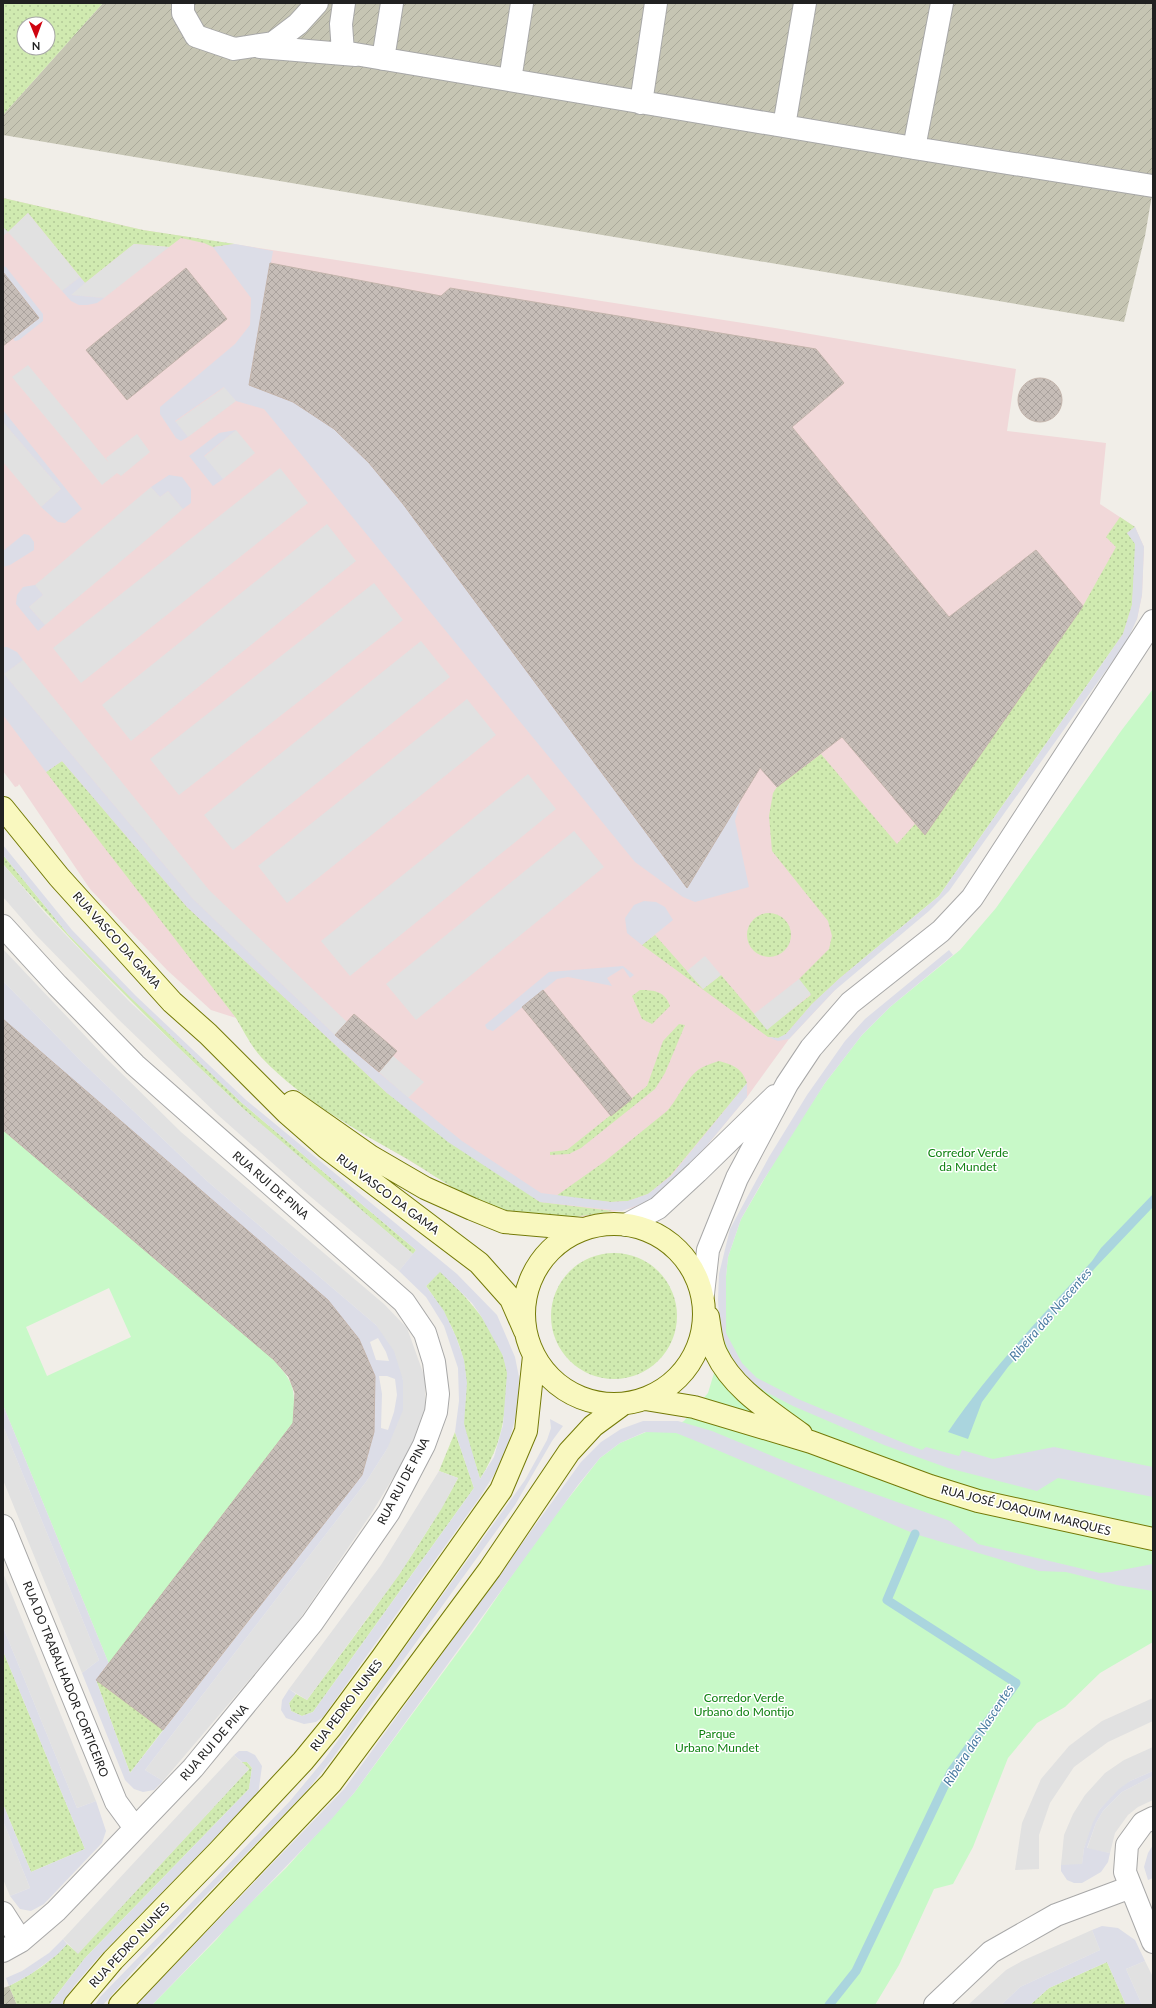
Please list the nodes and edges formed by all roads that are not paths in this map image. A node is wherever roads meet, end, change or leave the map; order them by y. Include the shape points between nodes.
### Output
1 (183, 3) edge
2 (317, 3) edge
3 (344, 3) edge
4 (392, 3) edge
5 (522, 3) edge
6 (656, 3) edge
7 (805, 3) edge
8 (942, 3) edge
9 (252, 46) junction
10 (356, 55) junction
11 (382, 59) junction
12 (510, 80) junction
13 (641, 103) junction
14 (784, 126) junction
15 (914, 148) junction
16 (1153, 186) edge
17 (1153, 621) edge
18 (3, 808) edge
19 (3, 926) edge
20 (239, 1064) junction
21 (787, 1084) junction
22 (626, 1225) junction
23 (584, 1229) junction
24 (703, 1298) junction
25 (525, 1331) junction
26 (534, 1356) junction
27 (645, 1399) junction
28 (623, 1404) junction
29 (811, 1442) junction
30 (3, 1526) edge
31 (1153, 1540) edge
32 (1153, 1818) edge
33 (135, 1828) junction
34 (1131, 1887) junction
35 (3, 1913) edge
36 (1153, 1942) edge
37 (12, 1946) edge
38 (75, 2005) edge
39 (120, 2005) edge
40 (935, 2005) edge

1 - 9 street via 183,12 196,36 234,49
2 - 9 street via 298,24 273,43
3 - 10 street via 341,24 343,52
4 - 11 street
5 - 12 street
6 - 13 street
7 - 14 street
8 - 15 street
9 - 10 street
10 - 11 street
11 - 12 street
12 - 13 street
13 - 14 street
14 - 15 street
15 - 16 street
17 - 21 street via 972,898 941,931 850,1003 811,1048
18 - 20 main road, RUA VASCO DA GAMA via 59,877 172,1002
19 - 33 street, RUA RUI DE PINA via 135,1065 404,1302 425,1333 434,1362 438,1394 436,1412 424,1445 384,1519 312,1623 193,1768
20 - 23 main road, RUA VASCO DA GAMA via 370,1156 425,1188 504,1222
20 - 25 main road, RUA VASCO DA GAMA via 327,1148 479,1264 511,1300
21 - 22 street via 658,1208
21 - 24 street via 737,1178 718,1222 708,1250
22 - 23 main road via 605,1224
22 - 24 main road via 652,1232 675,1248 693,1269
23 - 25 main road via 562,1241 543,1258 530,1280 524,1305
24 - 27 main road via 704,1326 697,1350 685,1371 667,1388
24 - 29 main road, RUA JOSÉ JOAQUIM MARQUES via 716,1352 726,1371 740,1388
25 - 26 main road
26 - 28 main road via 550,1378 571,1394 596,1403
26 - 38 main road, RUA PEDRO NUNES via 526,1431 519,1449 501,1490 441,1576 336,1721 303,1761 113,1960
27 - 28 main road
27 - 29 main road, RUA JOSÉ JOAQUIM MARQUES via 694,1407
28 - 39 main road via 593,1426 569,1452 490,1569 331,1783
29 - 31 main road, RUA JOSÉ JOAQUIM MARQUES via 978,1501
30 - 33 street, RUA DO TRABALHADOR CORTICEIRO via 116,1802
32 - 34 street via 1142,1823 1127,1845 1125,1872
33 - 37 street, RUA RUI DE PINA via 56,1911
34 - 36 street
34 - 40 street via 1056,1915 991,1952
35 - 37 street

